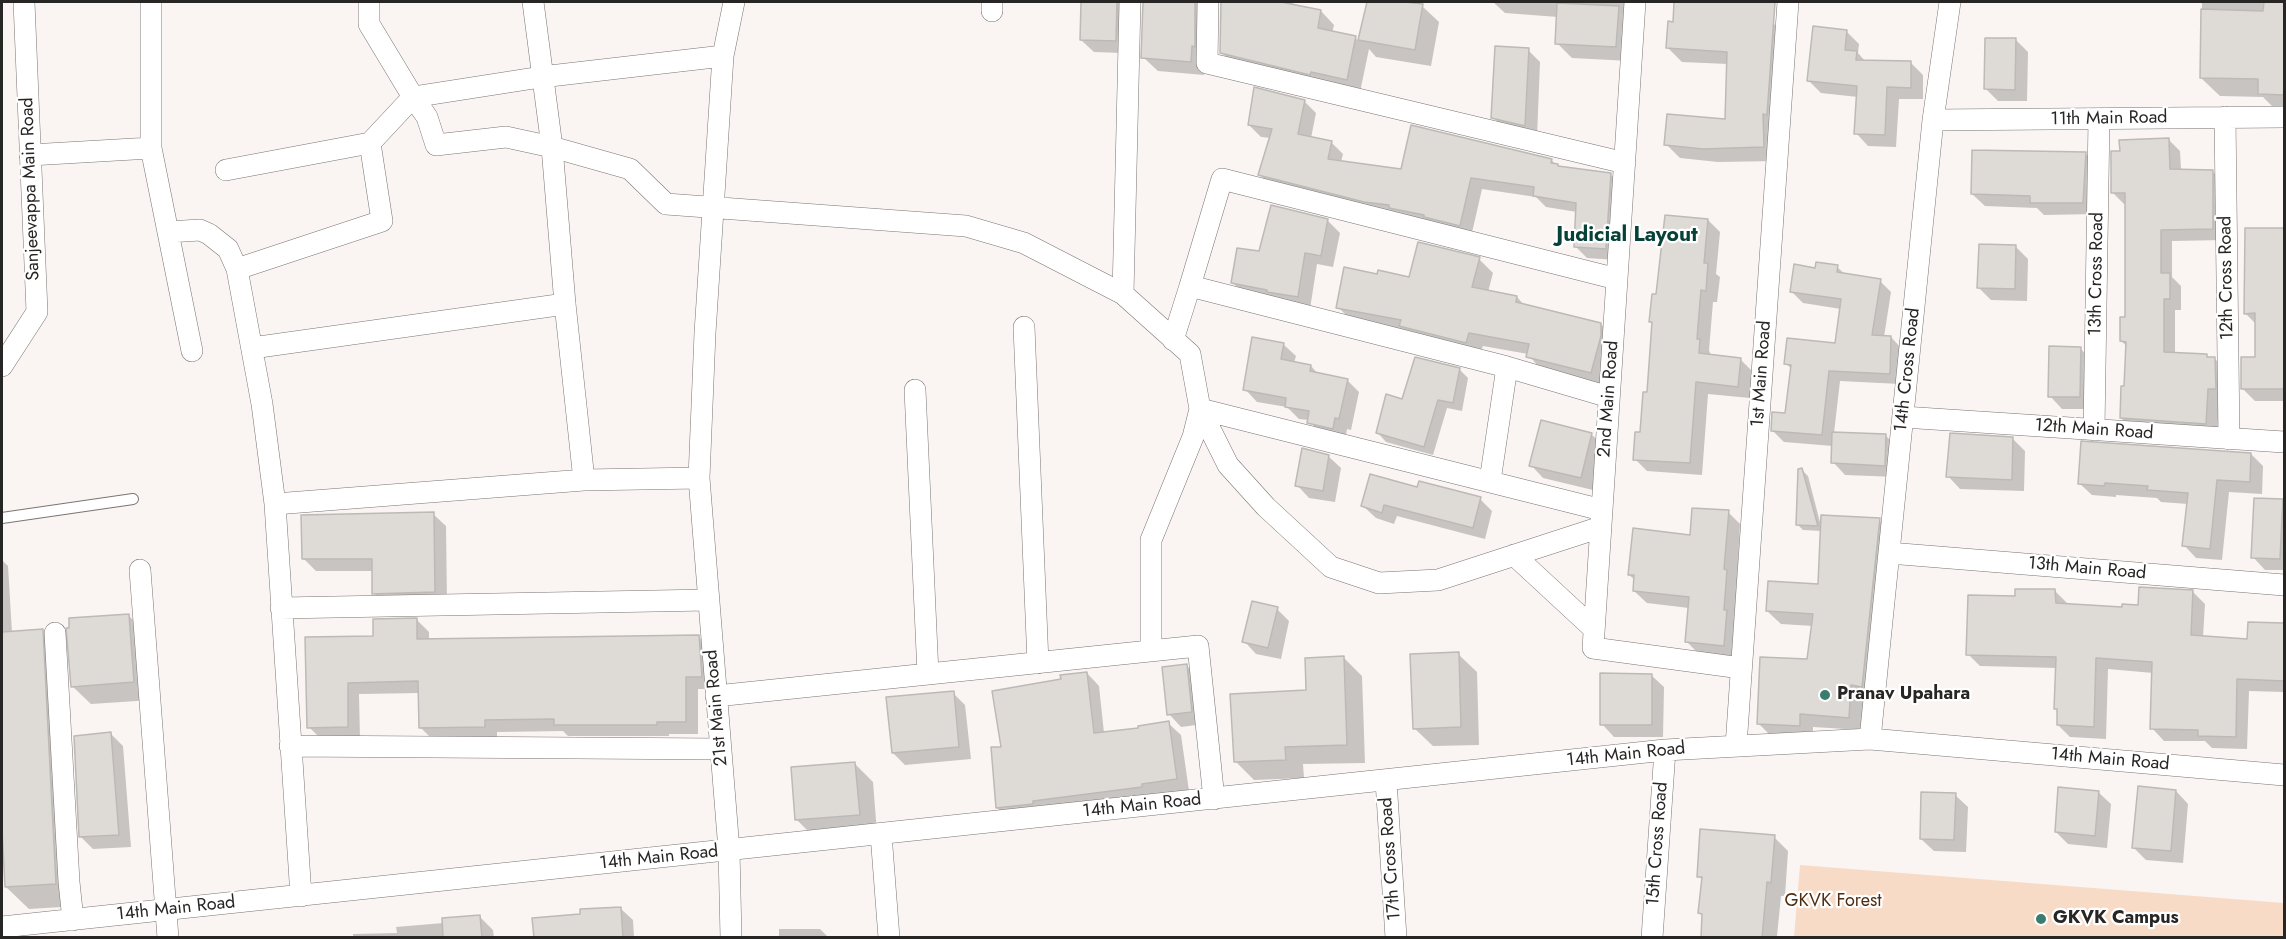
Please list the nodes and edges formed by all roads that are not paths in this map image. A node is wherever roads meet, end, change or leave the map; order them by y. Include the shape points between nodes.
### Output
1 (24, 2) edge
2 (151, 2) edge
3 (369, 2) edge
4 (533, 2) edge
5 (734, 2) edge
6 (1130, 2) edge
7 (1208, 2) edge
8 (1635, 2) edge
9 (1788, 2) edge
10 (1950, 2) edge
11 (723, 56) junction
12 (541, 77) junction
13 (413, 97) junction
14 (2225, 117) junction
15 (2284, 117) edge
16 (2099, 119) junction
17 (1933, 120) junction
18 (370, 143) junction
19 (552, 147) junction
20 (151, 148) junction
21 (30, 155) junction
22 (1625, 164) junction
23 (226, 170) dead end
24 (714, 207) junction
25 (168, 232) junction
26 (237, 269) junction
27 (1617, 279) junction
28 (1190, 286) junction
29 (1123, 294) junction
30 (565, 304) junction
31 (1024, 327) dead end
32 (1173, 340) junction
33 (252, 348) junction
34 (192, 351) dead end
35 (2, 366) edge
36 (1507, 367) junction
37 (915, 390) dead end
38 (1609, 397) junction
39 (1200, 409) junction
40 (1903, 417) junction
41 (2094, 430) junction
42 (2229, 439) junction
43 (2284, 442) edge
44 (699, 478) junction
45 (584, 480) junction
46 (1490, 481) junction
47 (133, 499) dead end
48 (274, 504) junction
49 (2, 518) edge
50 (1602, 519) junction
51 (1889, 553) junction
52 (1514, 555) junction
53 (140, 570) dead end
54 (2284, 585) edge
55 (708, 600) junction
56 (281, 608) junction
57 (1594, 629) junction
58 (55, 633) dead end
59 (1151, 651) junction
60 (1038, 663) junction
61 (1741, 668) junction
62 (928, 674) junction
63 (716, 696) junction
64 (1870, 739) junction
65 (290, 746) junction
66 (1736, 746) junction
67 (720, 749) junction
68 (1665, 750) junction
69 (2284, 775) edge
70 (1386, 780) junction
71 (1214, 799) junction
72 (881, 834) junction
73 (729, 850) junction
74 (301, 896) junction
75 (165, 910) junction
76 (74, 920) junction
77 (2, 927) edge
78 (41, 930) edge
79 (168, 938) edge
80 (731, 938) edge
81 (889, 938) edge
82 (1396, 938) edge
83 (1652, 938) edge

1 - 21 street, Sanjeevappa Main Road
2 - 20 street
3 - 13 street via 369,24
4 - 12 street
5 - 11 street, 21st Main Road
6 - 29 street
7 - 22 street via 1207,63
8 - 22 street, 2nd Main Road
9 - 61 street, 1st Main Road
10 - 17 street, 14th Cross Road
11 - 12 street
11 - 24 street, 21st Main Road
12 - 13 street
12 - 19 street
13 - 18 street
13 - 19 street via 427,117 436,145 506,137
14 - 15 street, 11th Main Road
14 - 16 street, 11th Main Road
14 - 42 street, 12th Cross Road
16 - 17 street, 11th Main Road
16 - 41 street, 13th Cross Road
17 - 40 street, 14th Cross Road
18 - 23 street
18 - 26 street via 382,221
19 - 24 street via 630,169 666,204
19 - 30 street
20 - 21 street
20 - 25 street
21 - 35 street, Sanjeevappa Main Road via 37,312
22 - 27 street, 2nd Main Road
24 - 29 street via 966,226 1024,243
24 - 44 street, 21st Main Road
25 - 26 street via 200,230 209,234 228,249
25 - 34 street
26 - 33 street
27 - 28 street via 1222,179
27 - 38 street, 2nd Main Road
28 - 32 street
28 - 36 street
29 - 32 street
30 - 33 street
30 - 45 street
31 - 60 street
32 - 39 street via 1190,354
33 - 48 street
36 - 38 street
36 - 46 street
37 - 62 street
38 - 50 street, 2nd Main Road
39 - 46 street
39 - 52 street via 1228,465 1266,507 1331,567 1379,583 1438,580
39 - 59 street via 1193,437 1151,540
40 - 41 street, 12th Main Road
40 - 51 street, 14th Cross Road
41 - 42 street, 12th Main Road
42 - 43 street, 12th Main Road
44 - 45 street
44 - 55 street, 21st Main Road
45 - 48 street
46 - 50 street
47 - 49 lane
48 - 56 street
50 - 52 street
50 - 57 street, 2nd Main Road
51 - 54 street, 13th Main Road
51 - 64 street, 14th Cross Road
52 - 57 street
53 - 75 street
55 - 56 street
55 - 63 street, 21st Main Road
56 - 65 street
57 - 61 street, 2nd Main Road via 1593,648
58 - 76 street
59 - 60 street
59 - 71 street via 1198,646
60 - 62 street
61 - 66 street, 1st Main Road
62 - 63 street
63 - 67 street, 21st Main Road
64 - 66 street, 14th Main Road
64 - 69 street, 14th Main Road
65 - 67 street
65 - 74 street
66 - 68 street, 14th Main Road
67 - 73 street, 21st Main Road
68 - 70 street, 14th Main Road
68 - 83 street, 15th Cross Road
70 - 71 street, 14th Main Road
70 - 82 street, 17th Cross Road
71 - 72 street, 14th Main Road
72 - 73 street, 14th Main Road
72 - 81 street
73 - 74 street, 14th Main Road
73 - 80 street, 21st Main Road
74 - 75 street, 14th Main Road
75 - 76 street, 14th Main Road
75 - 79 street
76 - 78 street, 14th Main Road
77 - 78 street, 14th Main Road

